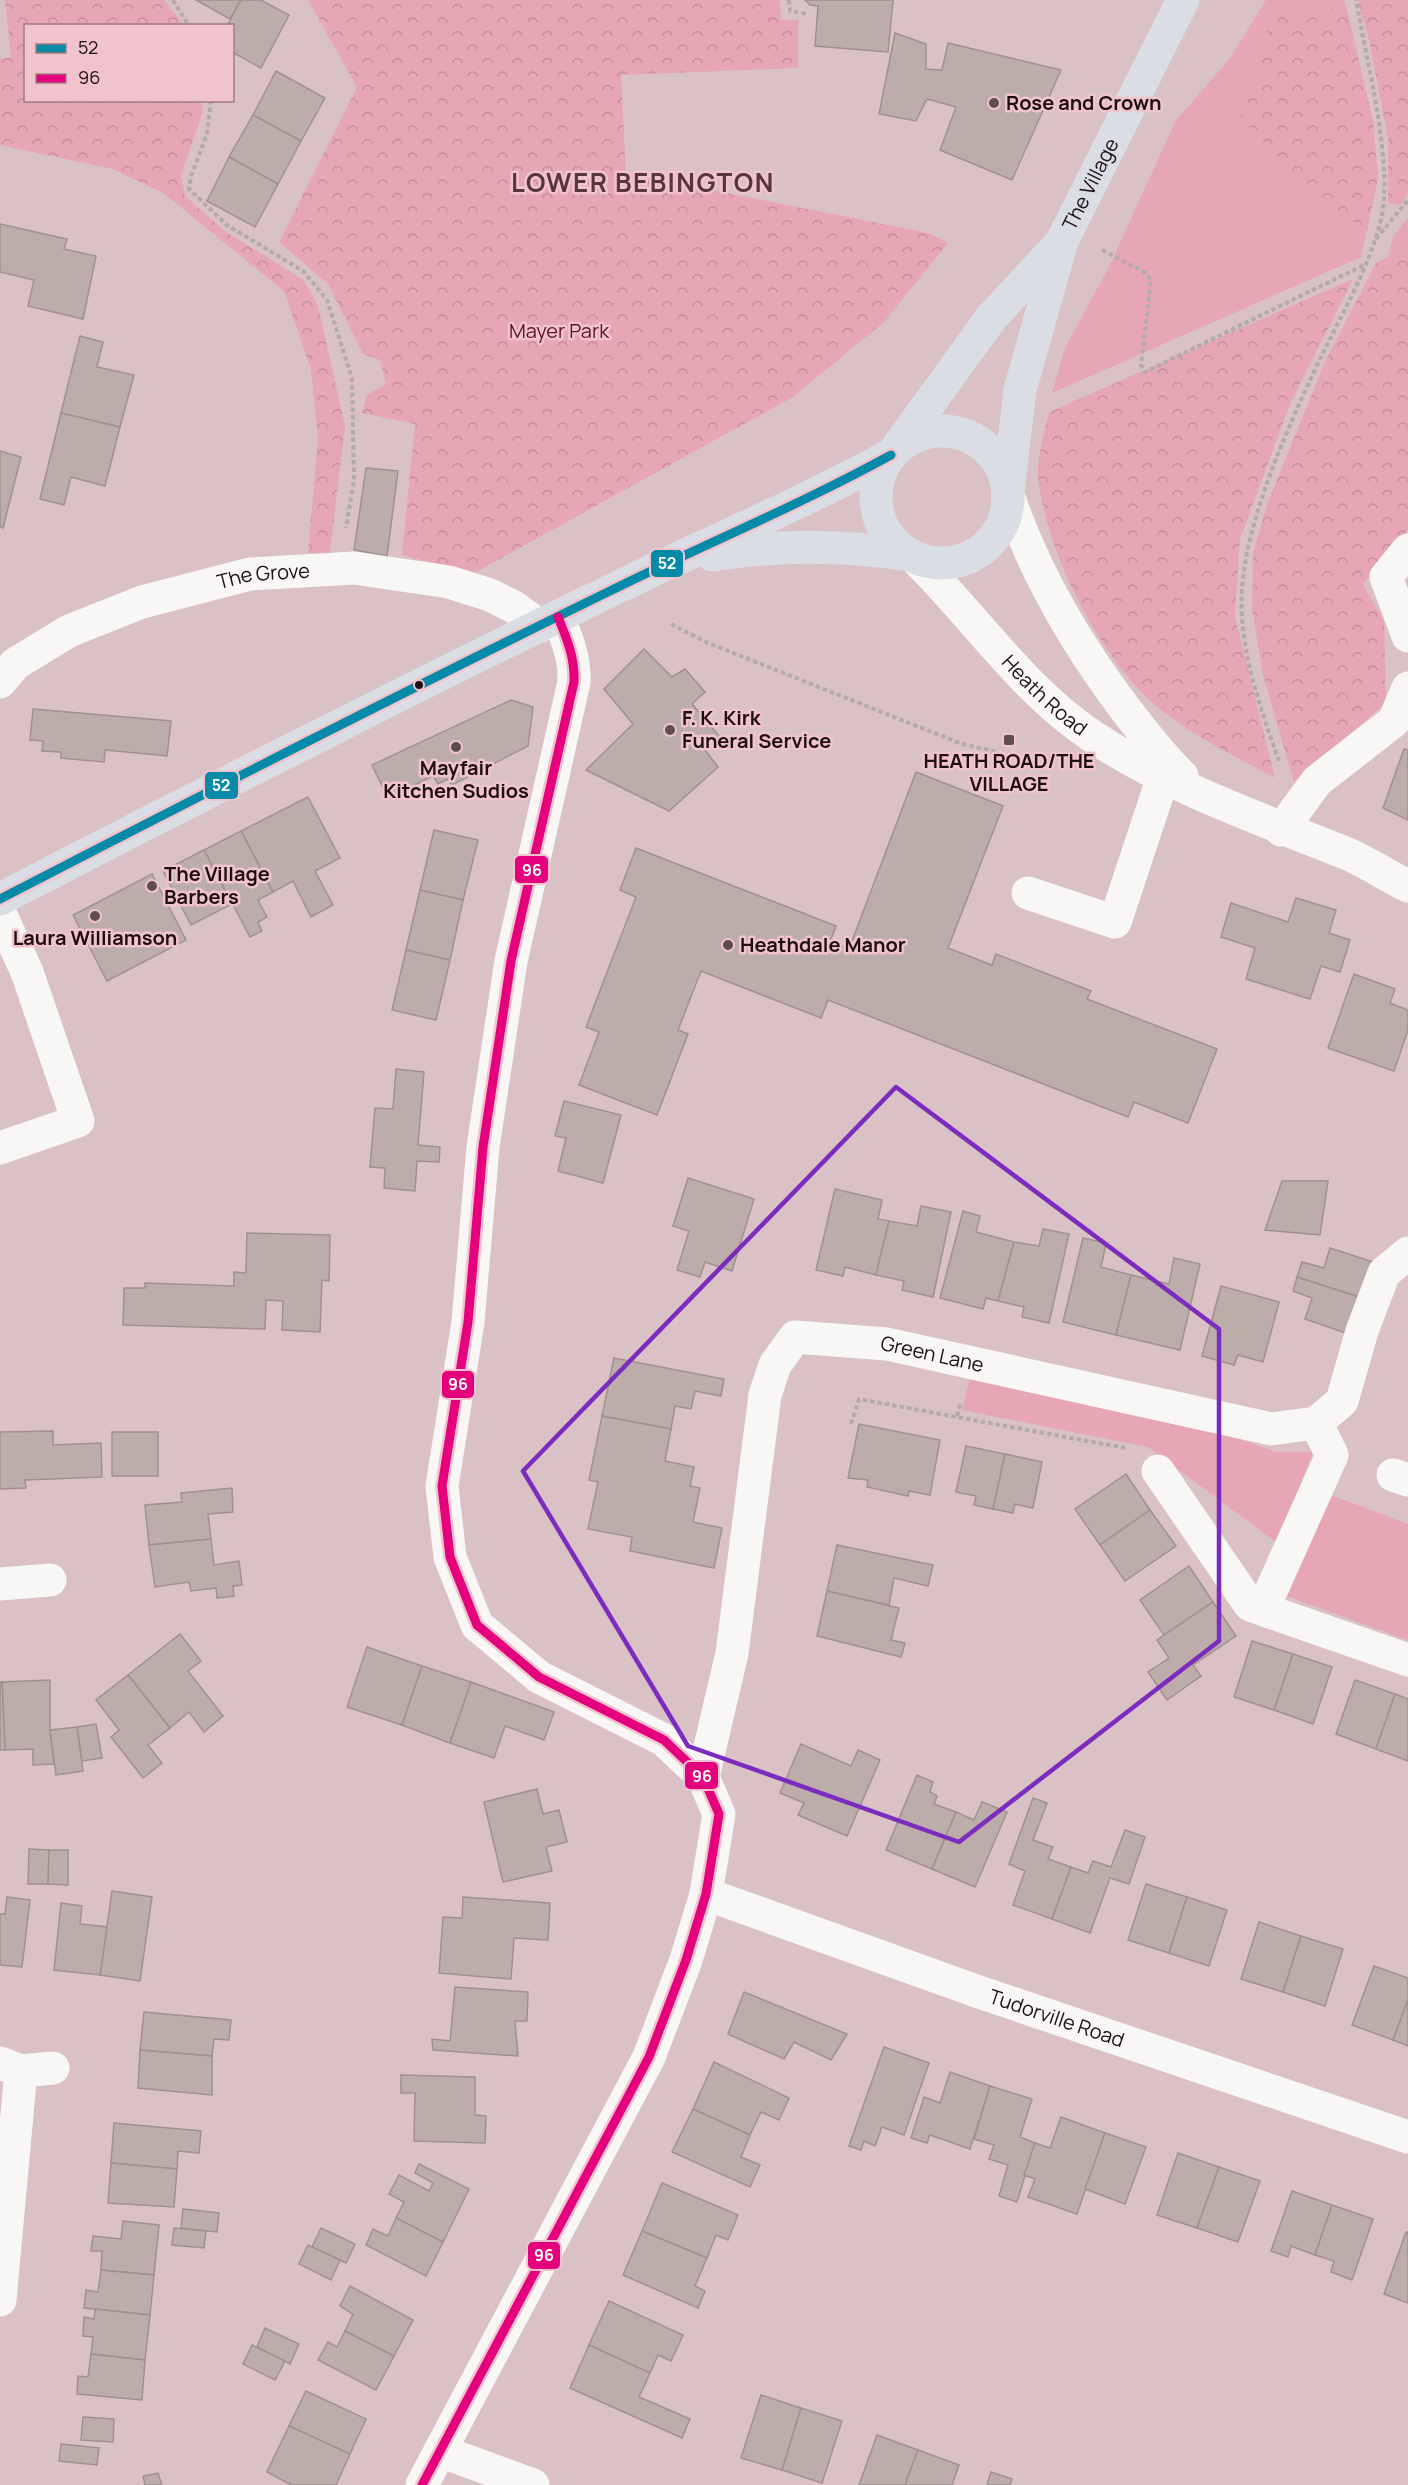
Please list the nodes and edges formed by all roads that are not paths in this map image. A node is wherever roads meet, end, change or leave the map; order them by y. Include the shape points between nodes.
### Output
1 (1183, 0) edge
2 (1065, 236) junction
3 (893, 453) junction
4 (1008, 493) junction
5 (1408, 550) edge
6 (912, 556) junction
7 (678, 560) junction
8 (549, 621) junction
9 (1408, 636) edge
10 (0, 682) edge
11 (1408, 688) edge
12 (1165, 769) junction
13 (1281, 830) junction
14 (1408, 886) edge
15 (1028, 893) dead end
16 (0, 899) edge
17 (0, 913) edge
18 (0, 1148) edge
19 (1408, 1253) edge
20 (1316, 1423) junction
21 (1158, 1472) road end
22 (50, 1580) dead end
23 (0, 1584) edge
24 (1263, 1610) junction
25 (1408, 1660) edge
26 (703, 1777) junction
27 (706, 1894) junction
28 (10, 2067) edge
29 (53, 2068) dead end
30 (1408, 2137) edge
31 (0, 2300) edge
32 (440, 2451) junction
33 (422, 2485) edge
34 (533, 2485) edge

1 - 2 main road, The Village
2 - 3 main road, The Village via 991,318
2 - 4 main road, The Village via 1020,390
3 - 4 main road via 912,439 932,432 953,432 974,439 1003,470
3 - 6 main road via 880,475 876,498 880,520 891,540
3 - 7 main road, The Village via 843,482
4 - 6 main road via 1006,517 996,537 979,552 959,561 937,564
4 - 12 street, Heath Road via 1031,554 1070,630
5 - 9 street via 1386,577
6 - 7 main road, The Village via 829,545 796,545
6 - 12 street, Heath Road via 1041,694 1091,735
7 - 8 main road, The Village
8 - 10 street, The Grove via 449,582 354,568 249,574 142,602 69,631 15,664
8 - 16 main road, The Village
8 - 26 street via 571,650 574,682 511,961 484,1136 468,1322 442,1486 450,1557 477,1626 539,1677 664,1740
11 - 13 street via 1394,721 1317,781
12 - 13 street, Heath Road via 1204,795
12 - 15 street via 1115,922
13 - 14 street, Heath Road via 1350,855
17 - 18 street via 27,972 78,1121
19 - 20 street via 1384,1273 1342,1401
20 - 24 street via 1332,1455
20 - 26 street, Green Lane via 1271,1429 887,1344 795,1337 775,1365 765,1395 732,1653
21 - 24 street via 1250,1605
22 - 23 street
24 - 25 street
26 - 27 street via 719,1814
27 - 30 street, Tudorville Road via 979,1992
27 - 32 street via 686,1960 648,2057
28 - 29 street
28 - 31 street
32 - 33 street
32 - 34 street

